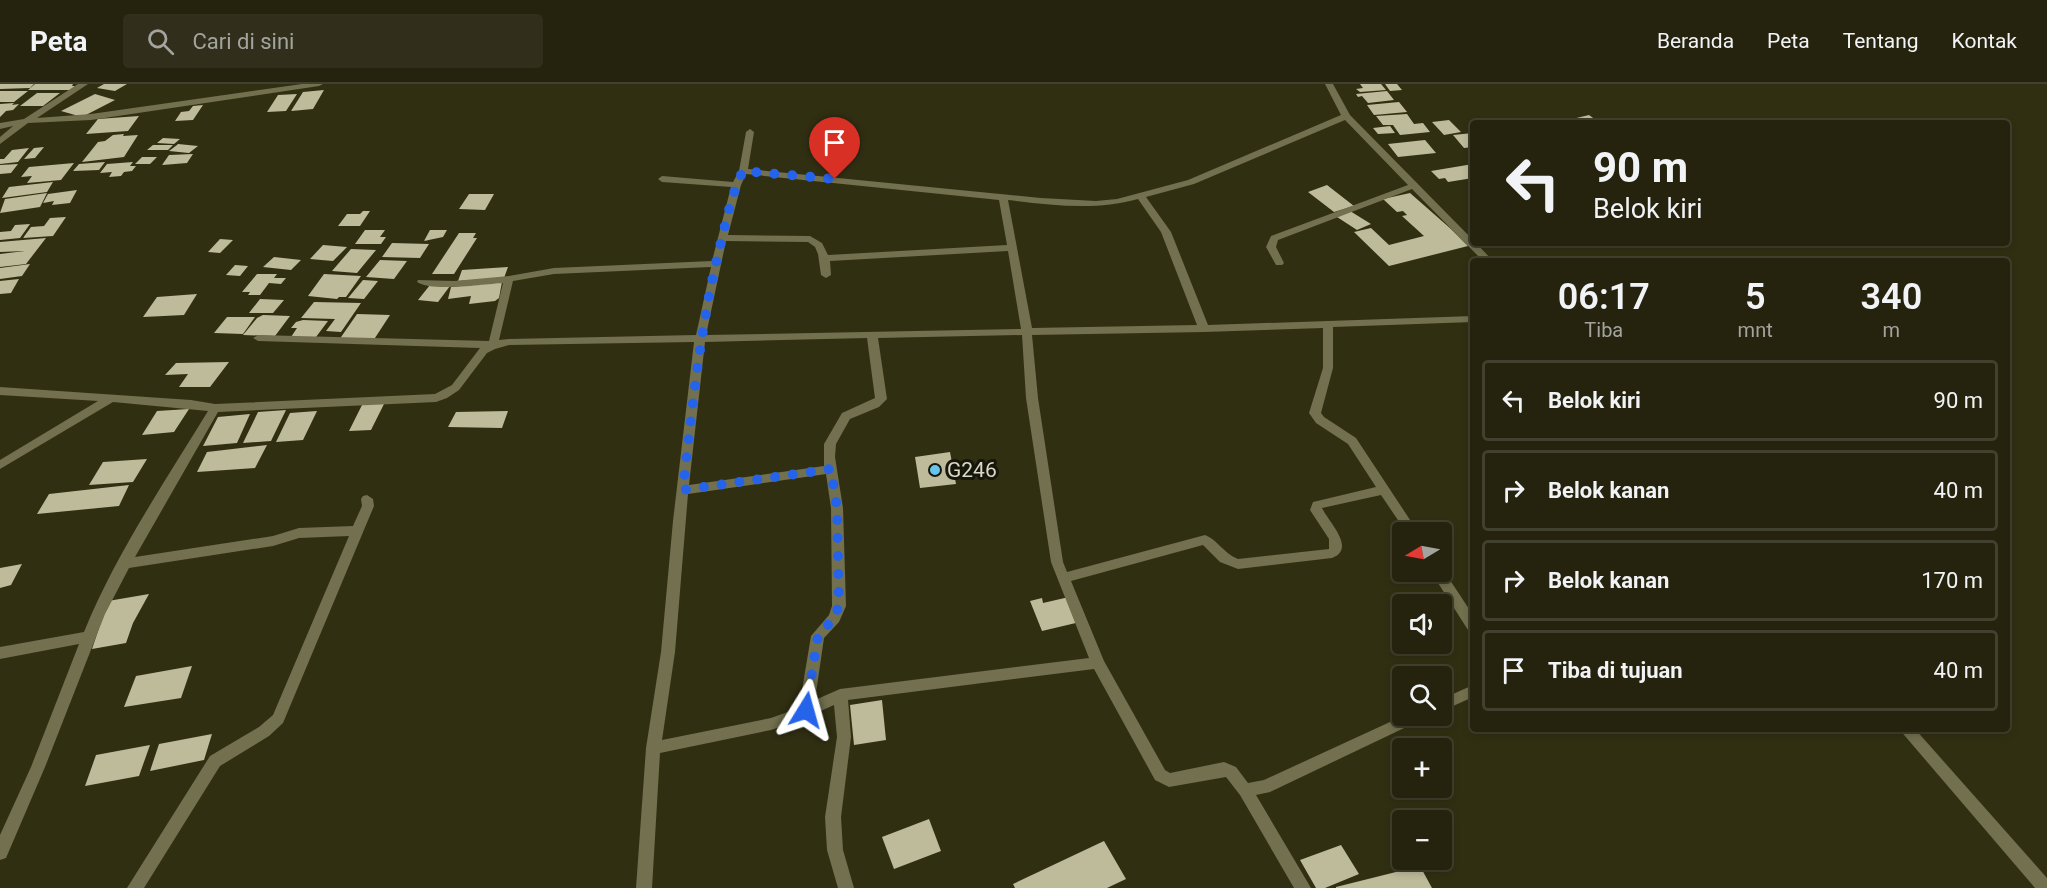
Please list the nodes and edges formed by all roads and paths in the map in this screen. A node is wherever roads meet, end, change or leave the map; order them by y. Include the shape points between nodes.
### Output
1 (84, 84) edge
2 (319, 84) edge
3 (1329, 84) edge
4 (1346, 116) junction
5 (27, 121) junction
6 (0, 126) edge
7 (750, 132) dead end
8 (0, 141) edge
9 (743, 171) junction
10 (662, 179) dead end
11 (736, 185) junction
12 (1415, 185) junction
13 (1140, 195) junction
14 (1004, 196) junction
15 (722, 238) junction
16 (1470, 242) edge
17 (1474, 246) edge
18 (1012, 249) junction
19 (825, 258) junction
20 (1485, 258) edge
21 (1279, 263) dead end
22 (716, 264) junction
23 (826, 276) dead end
24 (508, 279) junction
25 (422, 282) dead end
26 (1470, 319) edge
27 (1328, 325) junction
28 (1204, 328) junction
29 (1027, 332) junction
30 (872, 336) junction
31 (258, 338) dead end
32 (700, 339) junction
33 (494, 345) junction
34 (0, 391) edge
35 (110, 399) junction
36 (215, 408) junction
37 (0, 465) edge
38 (831, 469) junction
39 (683, 490) junction
40 (1384, 490) junction
41 (367, 499) dead end
42 (1405, 522) edge
43 (357, 531) junction
44 (126, 563) junction
45 (1062, 578) junction
46 (1444, 582) edge
47 (1470, 622) edge
48 (87, 637) junction
49 (0, 653) edge
50 (1098, 663) junction
51 (1470, 692) edge
52 (840, 695) junction
53 (1452, 700) edge
54 (806, 710) junction
55 (1395, 726) edge
56 (1909, 732) edge
57 (652, 748) junction
58 (1245, 790) junction
59 (0, 853) edge
60 (135, 888) edge
61 (644, 888) edge
62 (846, 888) edge
63 (1303, 888) edge
64 (2045, 888) edge

1 - 5 street
2 - 5 street via 91,117
3 - 4 street
4 - 12 street
4 - 13 street via 1191,182
5 - 6 street
5 - 8 street
7 - 9 street
9 - 11 street
9 - 14 street
10 - 11 street
11 - 15 street
12 - 16 street
12 - 21 street via 1274,238 1271,247
13 - 14 street via 1096,204
13 - 28 street via 1166,232
14 - 18 street
15 - 19 street via 810,238 817,242
15 - 22 street
17 - 20 street
18 - 19 street
18 - 29 street
19 - 23 street
22 - 24 street via 554,271
22 - 32 street
24 - 25 street via 454,284
24 - 33 street
26 - 27 street
27 - 28 street
27 - 40 street via 1328,368 1315,413 1352,441
28 - 29 street
29 - 30 street
29 - 45 street via 1033,407
30 - 32 street
30 - 38 street via 880,399 846,416 830,444
31 - 33 street
32 - 33 street
32 - 39 street
33 - 36 street via 483,350 452,392 430,400
34 - 35 street
35 - 36 street
35 - 37 street
36 - 44 street
38 - 39 street
38 - 54 street via 837,508 839,606 818,636
39 - 57 street via 668,652
40 - 42 street
40 - 45 street via 1317,505 1316,510 1335,538 1332,553 1238,564 1224,559 1205,540
41 - 43 street via 368,506
43 - 44 street via 299,533 273,541
43 - 60 street via 278,719 270,729 228,749 215,761
44 - 48 street
45 - 50 street
46 - 47 street
48 - 49 street
48 - 59 street via 38,767
50 - 52 street
50 - 58 street via 1164,779 1224,769
51 - 53 street
52 - 54 street
52 - 62 street via 844,737 833,817 835,850
54 - 57 street via 771,724
55 - 58 street via 1265,787
56 - 64 street
57 - 61 street
58 - 63 street

